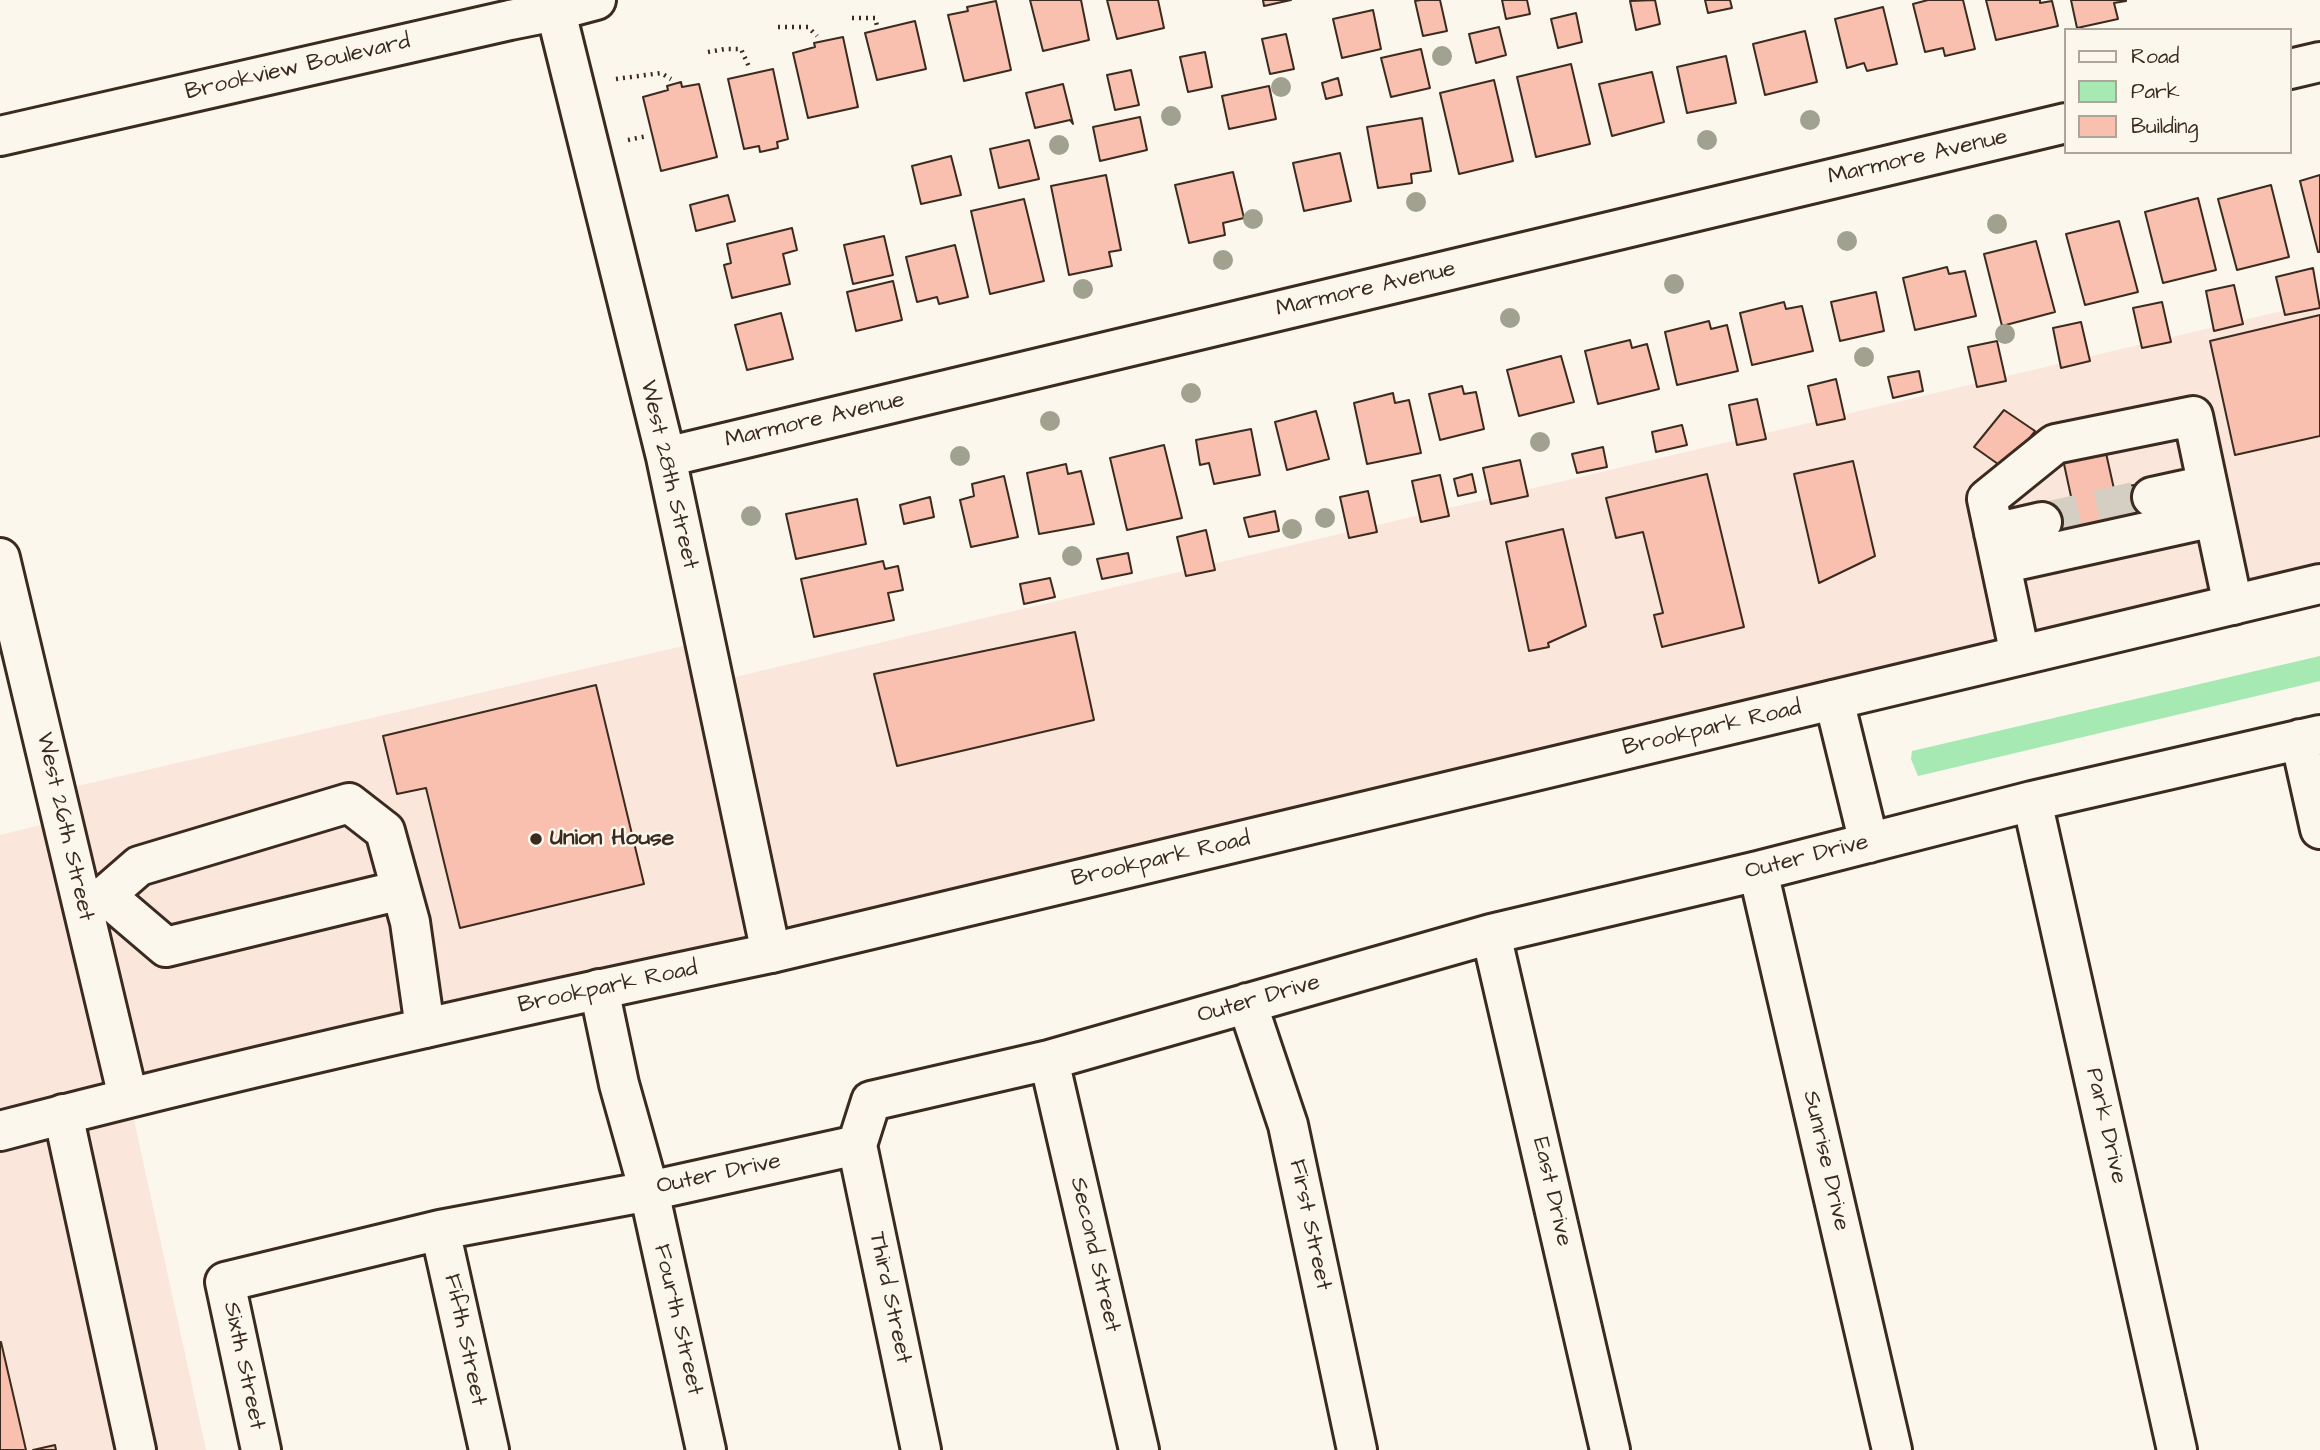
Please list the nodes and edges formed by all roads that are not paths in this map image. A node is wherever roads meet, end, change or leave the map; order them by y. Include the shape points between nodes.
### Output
1 (596, 0) edge
2 (554, 6) edge
3 (2320, 62) edge
4 (2292, 69) edge
5 (2064, 123) edge
6 (0, 136) edge
7 (666, 457) junction
8 (2152, 497) tunnel mouth
9 (2210, 501) junction
10 (2042, 522) tunnel mouth
11 (1997, 549) junction
12 (0, 558) edge
13 (2320, 584) edge
14 (2233, 605) junction
15 (2020, 655) junction
16 (1834, 700) junction
17 (2310, 737) edge
18 (2032, 801) junction
19 (2320, 829) edge
20 (1869, 843) junction
21 (1758, 871) junction
22 (401, 890) junction
23 (95, 904) junction
24 (1491, 934) junction
25 (771, 953) junction
26 (599, 989) junction
27 (1247, 1003) junction
28 (425, 1028) junction
29 (1049, 1060) junction
30 (128, 1097) junction
31 (63, 1114) junction
32 (0, 1131) edge
33 (857, 1145) junction
34 (649, 1191) junction
35 (440, 1230) junction
36 (225, 1282) joint
37 (136, 1450) edge
38 (261, 1450) edge
39 (489, 1450) edge
40 (706, 1450) edge
41 (921, 1450) edge
42 (1139, 1450) edge
43 (1357, 1450) edge
44 (1610, 1450) edge
45 (1892, 1450) edge
46 (2177, 1450) edge

1 - 2 street, Brookview Boulevard
2 - 6 street, Brookview Boulevard
2 - 7 street, West 28th Street
3 - 4 street
5 - 7 street, Marmore Avenue
7 - 25 street, West 28th Street
8 - 9 street
9 - 11 street
9 - 11 street via 2193,416 2055,444 1987,499
9 - 14 street
10 - 11 street
11 - 15 street
12 - 23 street, West 26th Street
13 - 14 street, Brookpark Road
14 - 15 street, Brookpark Road
15 - 16 street, Brookpark Road
16 - 20 street
16 - 25 street, Brookpark Road
17 - 18 street, Outer Drive
17 - 19 street
18 - 20 street, Outer Drive
18 - 46 street, Park Drive
20 - 21 street, Outer Drive
21 - 24 street, Outer Drive
21 - 45 street, Sunrise Drive
22 - 23 street via 166,947
22 - 23 street via 385,831 349,803 139,866
22 - 28 street
23 - 30 street, West 26th Street
24 - 27 street, Outer Drive
24 - 44 street, East Drive
25 - 26 street, Brookpark Road
26 - 28 street, Brookpark Road
26 - 34 street, Fourth Street
27 - 29 street, Outer Drive
27 - 43 street, First Street via 1288,1125
28 - 30 street, Brookpark Road
29 - 33 street, Outer Drive via 871,1101
29 - 42 street, Second Street
30 - 31 street, Brookpark Road
31 - 32 street, Brookpark Road
31 - 37 street
33 - 34 street, Outer Drive
33 - 41 street, Third Street
34 - 35 street, Outer Drive
34 - 40 street, Fourth Street
35 - 36 street, Outer Drive
35 - 39 street, Fifth Street
36 - 38 street, Sixth Street

